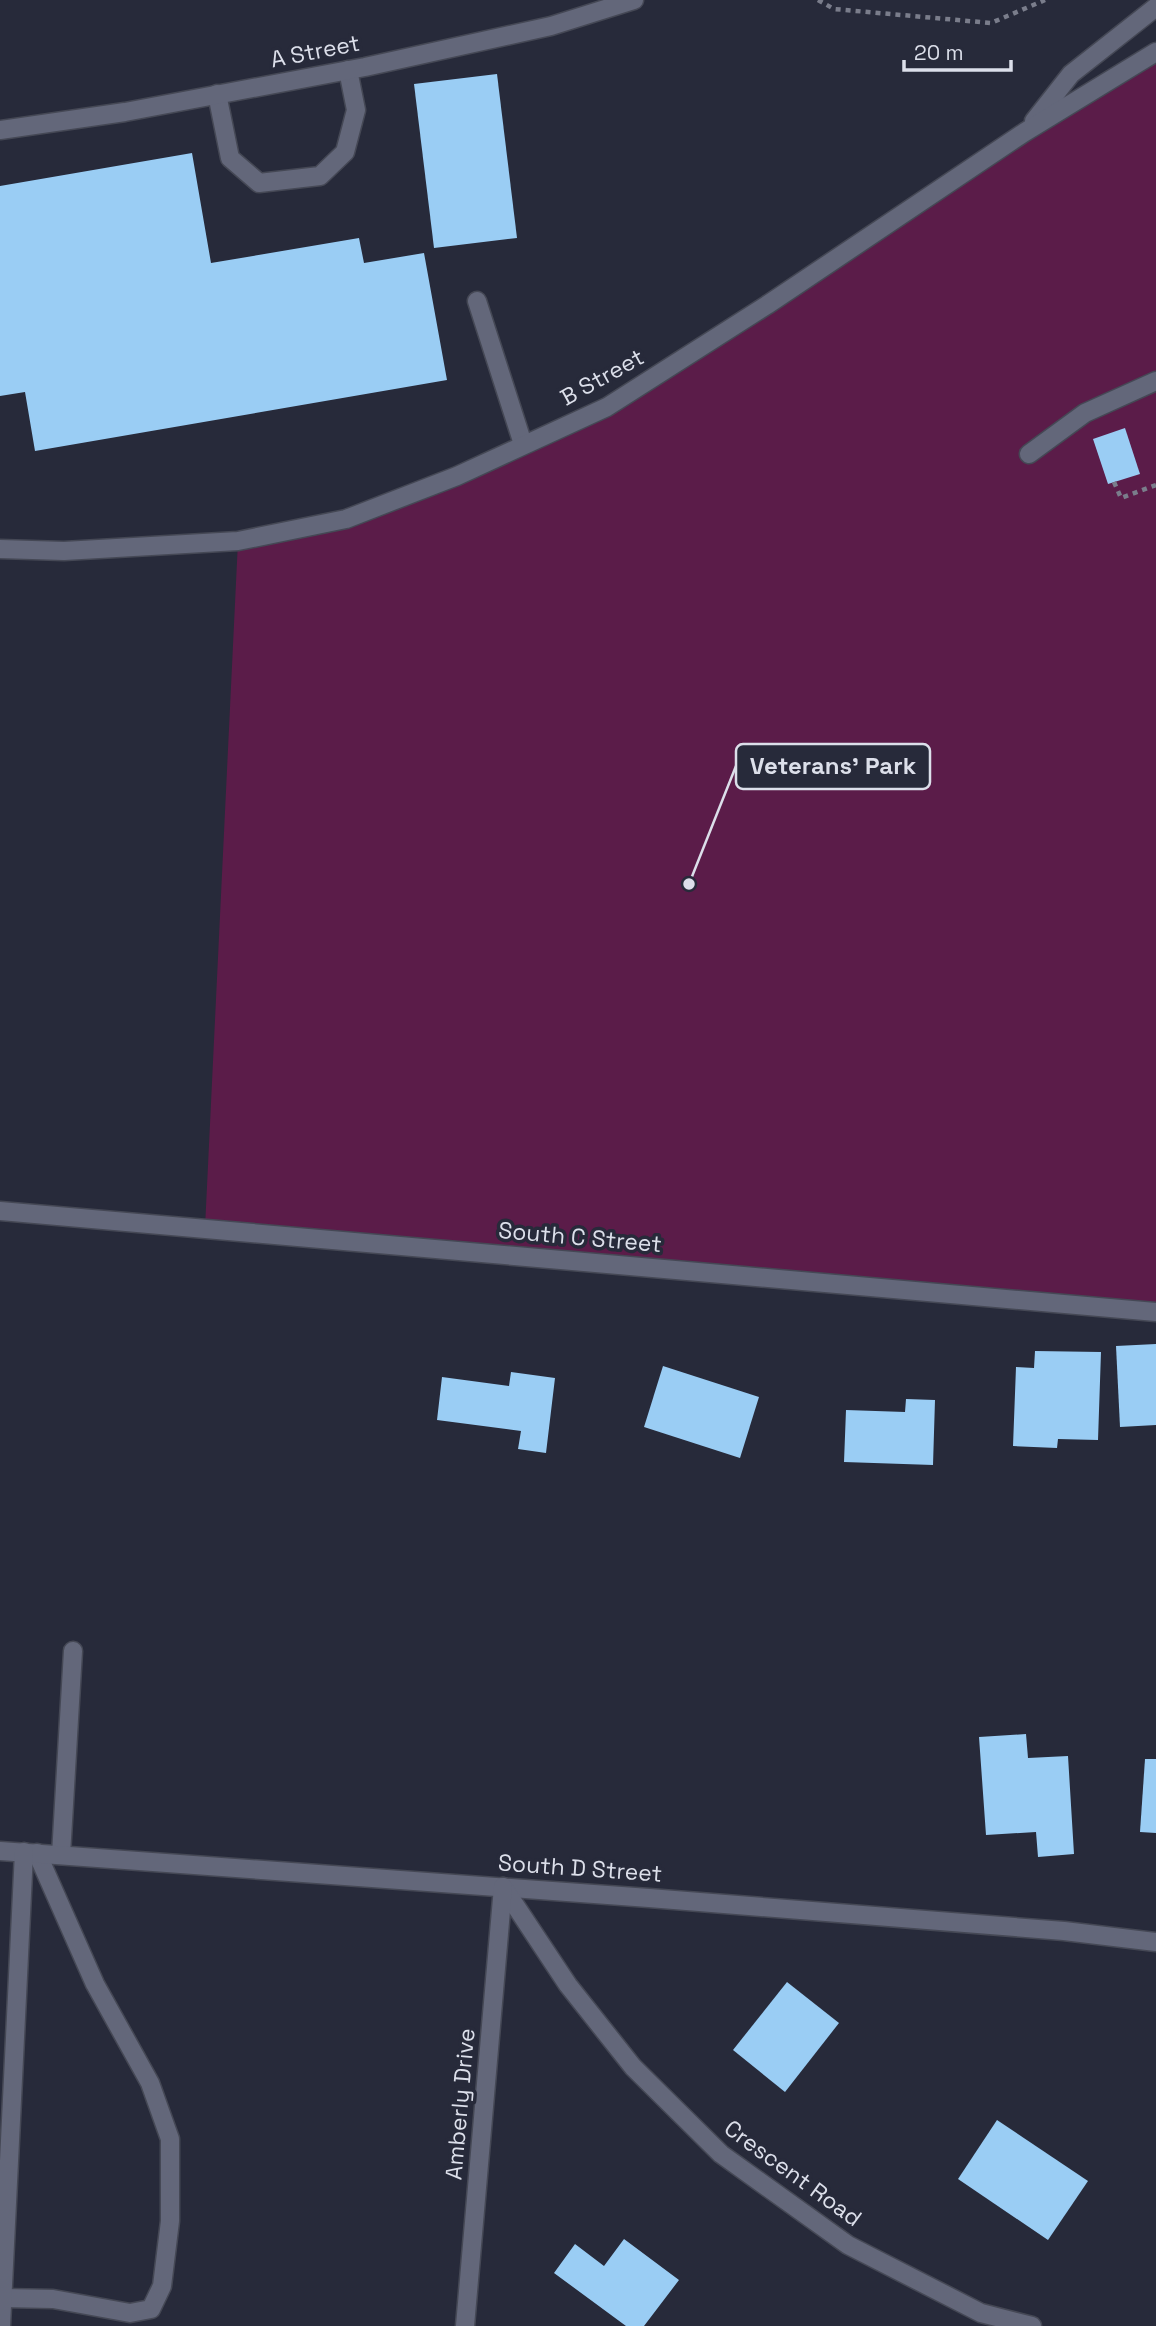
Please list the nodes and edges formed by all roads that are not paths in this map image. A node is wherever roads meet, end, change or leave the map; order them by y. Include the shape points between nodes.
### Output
1 (634, 0) edge
2 (1156, 7) edge
3 (1156, 52) edge
4 (348, 70) junction
5 (217, 94) junction
6 (0, 130) edge
7 (1025, 132) junction
8 (477, 300) dead end
9 (1156, 381) edge
10 (523, 444) junction
11 (1029, 454) dead end
12 (0, 549) edge
13 (0, 1211) edge
14 (1156, 1312) edge
15 (73, 1651) dead end
16 (0, 1851) edge
17 (31, 1853) junction
18 (61, 1855) junction
19 (503, 1887) junction
20 (1156, 1942) edge
21 (3, 2298) junction
22 (1, 2326) edge
23 (465, 2326) edge
24 (1032, 2326) edge

1 - 4 street, A Street via 551,26
2 - 7 street via 1071,74
3 - 7 street, B Street
4 - 5 street, A Street
4 - 5 street via 355,110 345,152 320,176 259,183 230,158
5 - 6 street, A Street
7 - 10 street, B Street via 607,407
8 - 10 street
9 - 11 street via 1085,413
10 - 12 street, B Street via 457,476 346,519 237,541 64,551
13 - 14 street, South C Street
15 - 18 street
16 - 17 street, South D Street
17 - 18 street, South D Street
17 - 21 street
17 - 21 street via 151,2085 170,2139 170,2221 162,2286 151,2309 130,2313 53,2299
18 - 19 street, South D Street
19 - 20 street, South D Street
19 - 23 street, Amberly Drive
19 - 24 street, Crescent Road via 568,1984 633,2067 721,2154 848,2245 981,2313
21 - 22 street

